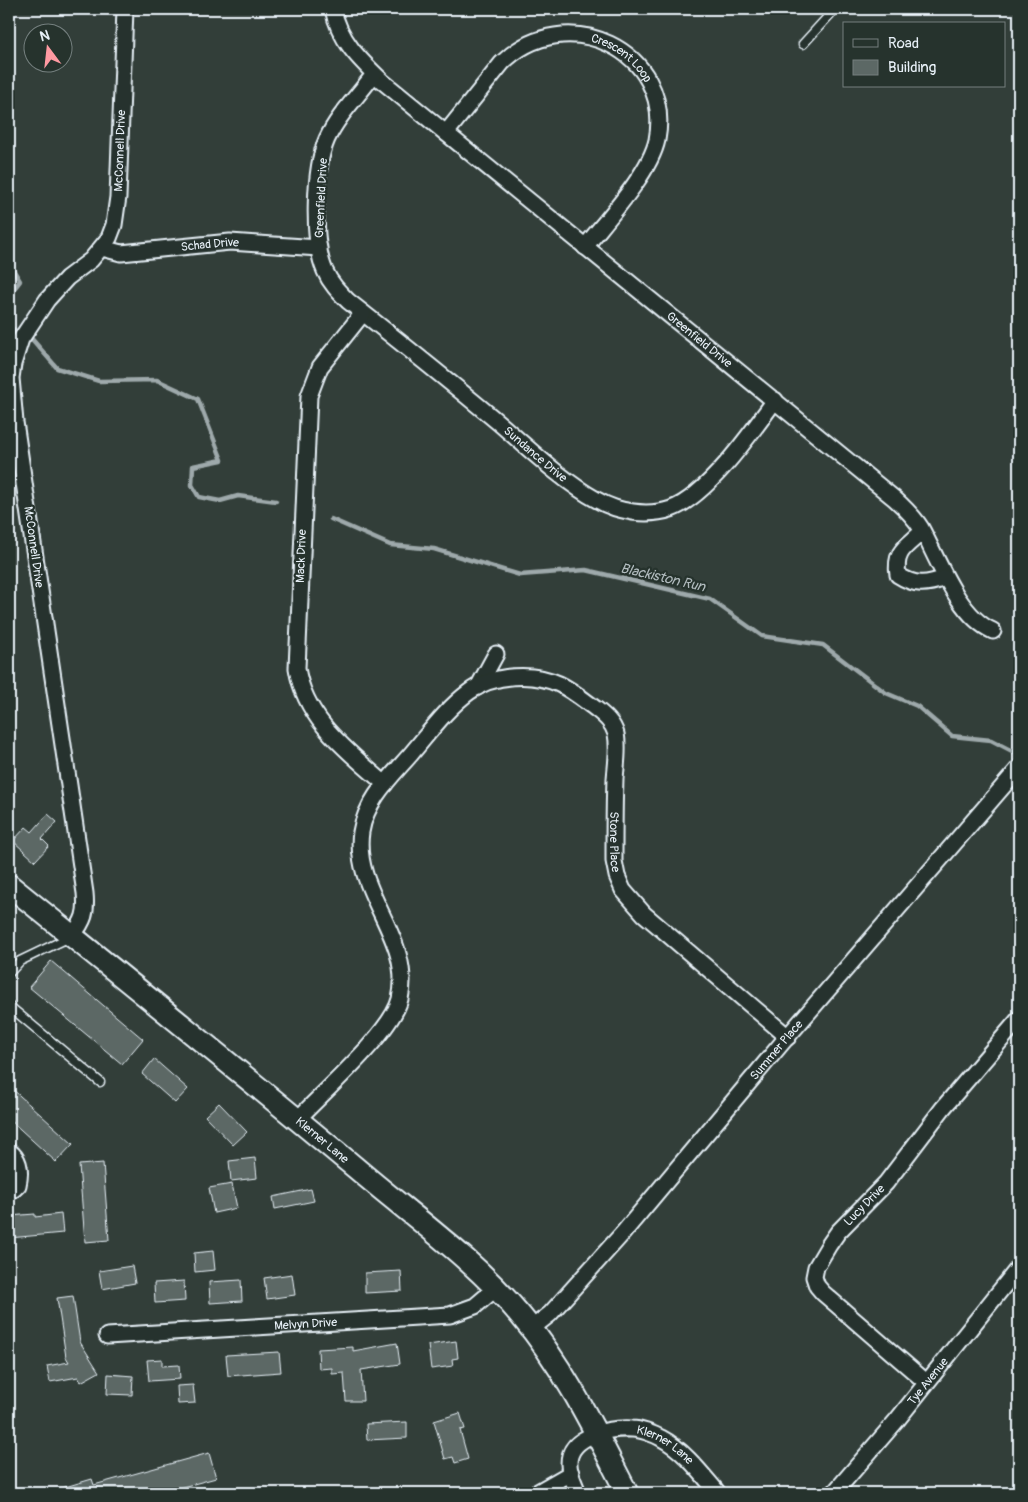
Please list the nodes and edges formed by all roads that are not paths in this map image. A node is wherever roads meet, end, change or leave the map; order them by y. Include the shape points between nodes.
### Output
1 (125, 9) edge
2 (333, 9) edge
3 (835, 9) edge
4 (803, 44) dead end
5 (374, 74) junction
6 (446, 134) junction
7 (585, 247) junction
8 (102, 248) junction
9 (319, 248) junction
10 (363, 313) junction
11 (775, 400) junction
12 (922, 532) junction
13 (945, 578) junction
14 (993, 630) dead end
15 (496, 654) dead end
16 (478, 687) junction
17 (1019, 768) edge
18 (385, 784) junction
19 (9, 885) edge
20 (72, 936) junction
21 (9, 974) edge
22 (9, 1006) edge
23 (1019, 1019) edge
24 (788, 1037) junction
25 (100, 1082) dead end
26 (298, 1119) junction
27 (9, 1151) edge
28 (9, 1189) edge
29 (1019, 1268) edge
30 (495, 1289) junction
31 (531, 1329) junction
32 (107, 1336) dead end
33 (926, 1382) junction
34 (596, 1433) junction
35 (570, 1473) junction
36 (536, 1493) edge
37 (578, 1493) edge
38 (627, 1493) edge
39 (718, 1493) edge
40 (834, 1493) edge

1 - 8 street, McConnell Drive via 118,197 114,225
2 - 5 street, Greenfield Drive via 339,30 348,45
3 - 4 lane
5 - 6 street, Greenfield Drive
5 - 9 street, Greenfield Drive via 333,128 323,150 317,215
6 - 7 street, Greenfield Drive
6 - 7 street, Crescent Loop via 502,63 535,40 574,34 601,40 625,53 643,73 654,98 658,111 657,140 647,166
7 - 11 street, Greenfield Drive
8 - 9 street, Schad Drive via 121,253 230,242
8 - 20 street, McConnell Drive via 68,278 33,319 16,351 11,378 86,907 84,922
9 - 10 street, Sundance Drive via 331,281
10 - 11 street, Sundance Drive via 573,484 597,500 624,510 654,512 682,504 705,485
10 - 18 street, Mack Drive via 320,367 309,396 297,660 304,695 317,719
11 - 12 street, Greenfield Drive via 895,499
12 - 13 street, Greenfield Drive
12 - 13 street via 898,554 898,575 910,582 927,584
13 - 14 street, Greenfield Drive via 969,611
15 - 16 street, Stone Place
16 - 18 street, Stone Place via 449,710
16 - 24 street, Stone Place via 515,677 546,680 585,700 612,724 617,747 614,861 623,890 644,914
17 - 24 street, Summer Place
18 - 26 street, Stone Place via 366,816 360,844 361,860 370,890 398,952 402,986 400,1002 386,1028
19 - 20 street, Klerner Lane
20 - 21 lane via 20,961
20 - 26 street, Klerner Lane
22 - 25 lane
23 - 33 street, Lucy Drive via 943,1108 886,1183 838,1232 816,1267 814,1277 822,1293
24 - 31 street, Summer Place via 623,1233 550,1314
26 - 30 street, Klerner Lane
27 - 28 street via 15,1155 20,1167 18,1185
29 - 33 street, Tye Avenue
30 - 31 street, Klerner Lane
30 - 32 street, Melvyn Drive via 475,1306 450,1315
31 - 34 street, Klerner Lane
33 - 40 street, Tye Avenue
34 - 35 street via 579,1443 572,1452 568,1463
34 - 38 street, Klerner Lane
34 - 39 street, Klerner Lane via 633,1429 660,1438 683,1454
35 - 36 street
35 - 37 street

